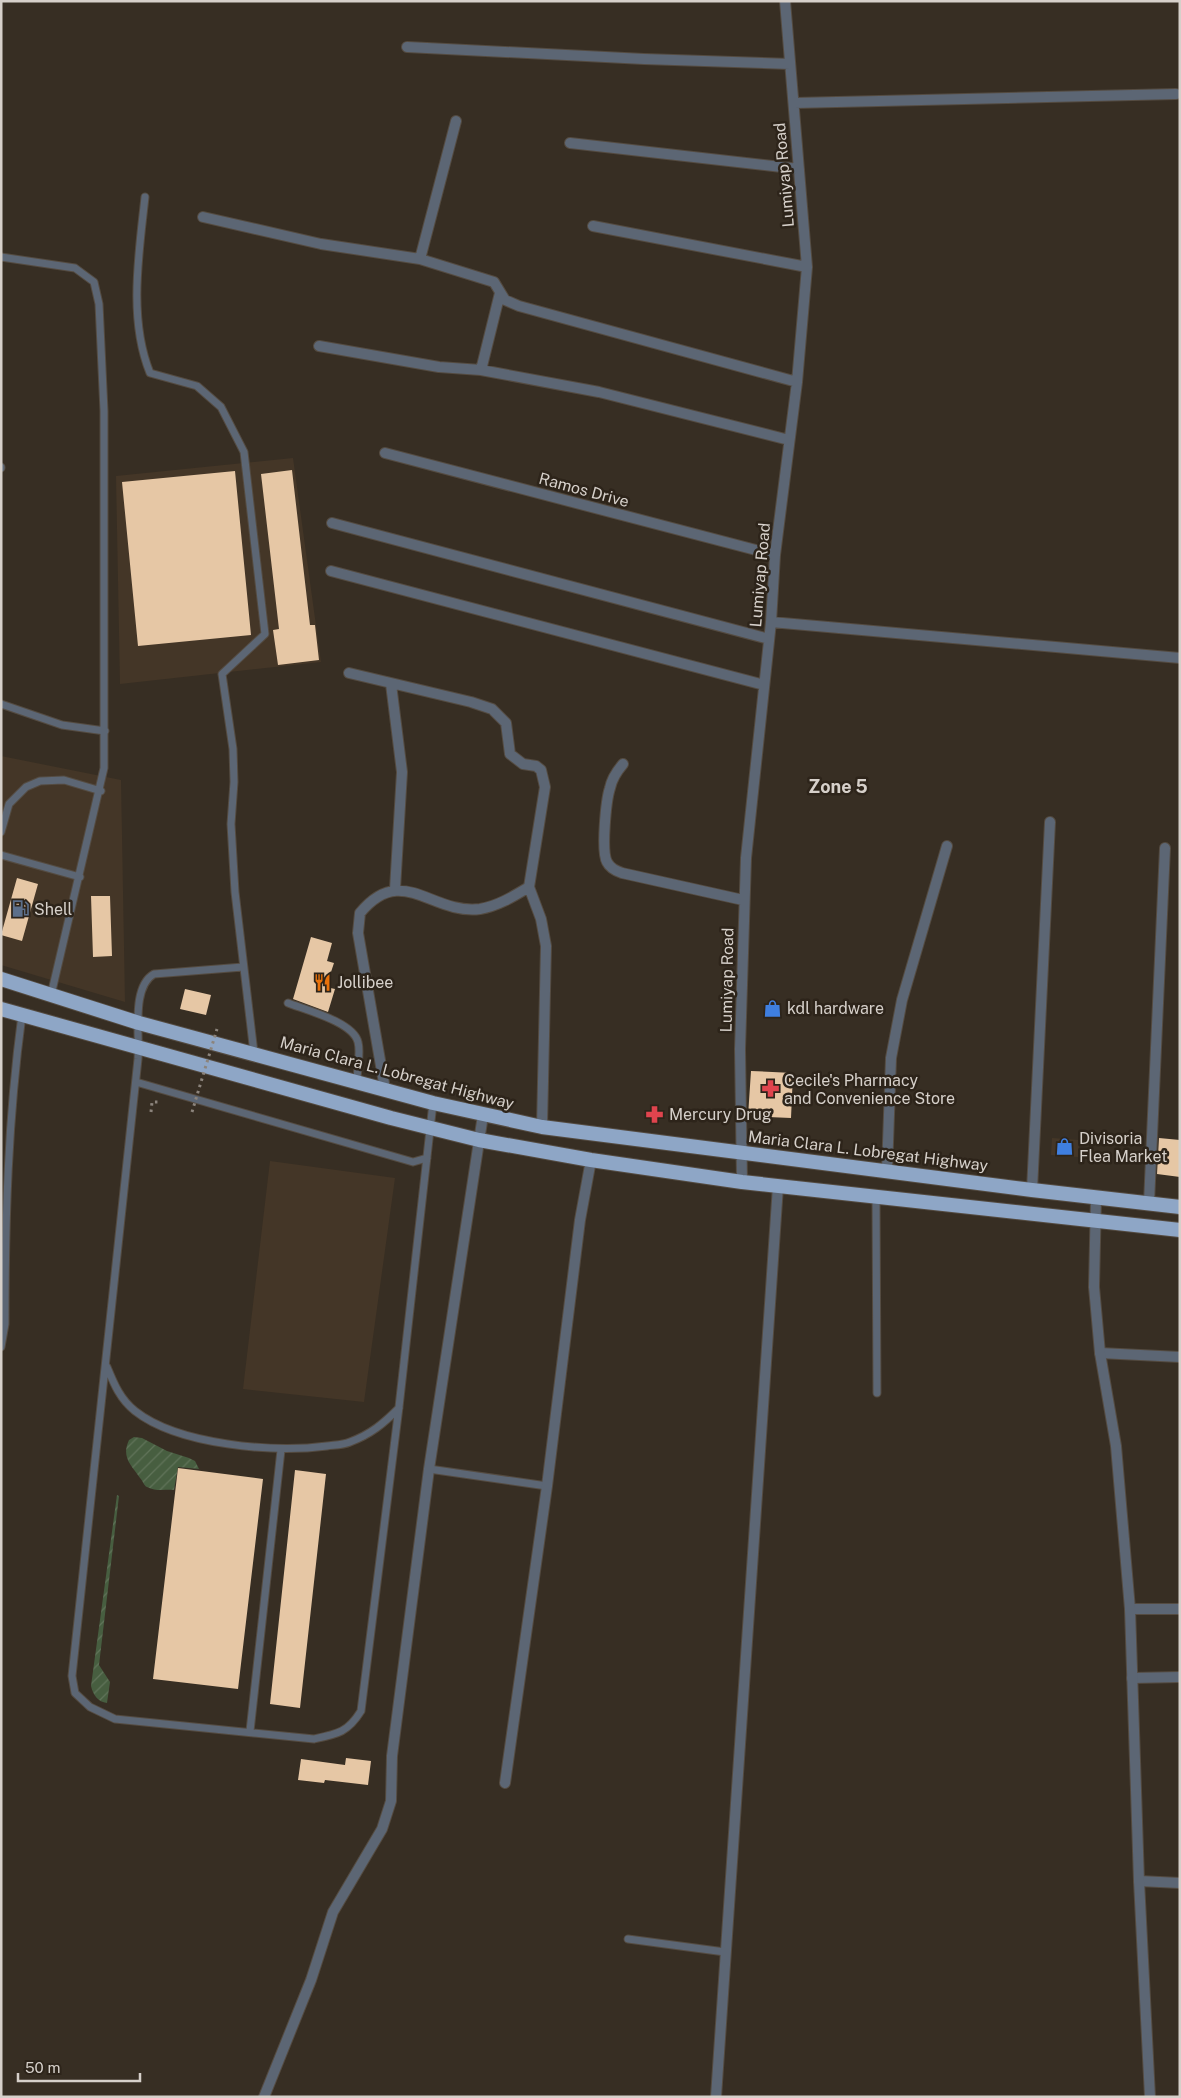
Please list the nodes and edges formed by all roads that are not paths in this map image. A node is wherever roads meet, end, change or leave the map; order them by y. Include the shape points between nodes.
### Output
1 (785, 1) edge
2 (407, 47) dead end
3 (790, 64) junction
4 (1176, 94) dead end
5 (794, 103) junction
6 (456, 121) dead end
7 (570, 143) dead end
8 (799, 169) junction
9 (145, 197) dead end
10 (203, 217) dead end
11 (593, 226) dead end
12 (1, 257) edge
13 (420, 259) junction
14 (807, 267) junction
15 (500, 293) junction
16 (319, 346) dead end
17 (481, 370) junction
18 (797, 382) junction
19 (790, 440) junction
20 (385, 453) dead end
21 (332, 523) dead end
22 (775, 555) junction
23 (331, 571) dead end
24 (771, 622) junction
25 (769, 639) junction
26 (1180, 658) edge
27 (349, 673) dead end
28 (390, 684) junction
29 (764, 685) junction
30 (1, 704) edge
31 (105, 731) junction
32 (623, 764) dead end
33 (101, 791) junction
34 (1050, 822) dead end
35 (1, 832) edge
36 (947, 846) dead end
37 (1165, 848) dead end
38 (1, 855) edge
39 (80, 877) junction
40 (528, 886) junction
41 (395, 889) junction
42 (743, 900) junction
43 (243, 967) junction
44 (1, 980) edge
45 (51, 995) junction
46 (288, 1003) dead end
47 (1, 1009) edge
48 (22, 1015) junction
49 (139, 1023) junction
50 (139, 1048) junction
51 (254, 1053) junction
52 (357, 1081) junction
53 (136, 1082) junction
54 (385, 1089) junction
55 (434, 1103) junction
56 (483, 1115) junction
57 (430, 1127) junction
58 (542, 1127) junction
59 (479, 1140) junction
60 (742, 1153) junction
61 (427, 1158) junction
62 (591, 1160) junction
63 (887, 1171) junction
64 (742, 1182) junction
65 (778, 1186) junction
66 (1032, 1190) junction
67 (876, 1197) junction
68 (1096, 1198) junction
69 (1148, 1204) junction
70 (1180, 1207) edge
71 (1094, 1222) junction
72 (1180, 1230) edge
73 (1, 1348) edge
74 (1100, 1353) junction
75 (1180, 1357) edge
76 (106, 1364) junction
77 (878, 1393) dead end
78 (399, 1407) junction
79 (280, 1450) junction
80 (429, 1469) junction
81 (547, 1486) junction
82 (1130, 1609) junction
83 (1180, 1610) edge
84 (1180, 1677) edge
85 (1132, 1678) junction
86 (250, 1731) junction
87 (505, 1783) dead end
88 (1139, 1881) junction
89 (1180, 1883) edge
90 (628, 1939) dead end
91 (725, 1952) junction
92 (264, 2097) edge
93 (716, 2097) edge
94 (1150, 2097) edge

1 - 3 street, Lumiyap Road
2 - 3 street
3 - 5 street, Lumiyap Road
4 - 5 street
5 - 8 street, Lumiyap Road
6 - 13 street
7 - 8 street
8 - 14 street, Lumiyap Road
9 - 43 lane via 136,279 142,354 150,373 197,386 221,407 244,452 265,634 222,674 232,749 232,855
10 - 13 street via 321,244
11 - 14 street
12 - 31 lane via 75,268 94,282 99,304 104,411
13 - 15 street via 494,282
14 - 18 street, Lumiyap Road
15 - 17 street
15 - 18 street via 509,303 519,306
16 - 17 street via 439,367
17 - 19 street via 598,392
18 - 19 street, Lumiyap Road
19 - 22 street, Lumiyap Road
20 - 22 street, Ramos Drive
21 - 25 street
22 - 24 street, Lumiyap Road
23 - 29 street
24 - 25 street, Lumiyap Road
24 - 26 street
25 - 29 street, Lumiyap Road
27 - 28 street
28 - 40 street via 492,709 506,723 510,754 522,764 541,770 545,787
28 - 41 street via 402,772
29 - 42 street, Lumiyap Road
30 - 31 lane via 62,725
31 - 33 lane
32 - 42 street via 609,788 604,852 613,869
33 - 35 lane via 64,780 40,781 26,787 9,804
33 - 39 lane
34 - 66 street
36 - 63 street via 902,1000 891,1058
37 - 69 street
38 - 39 lane
39 - 45 lane
40 - 41 street via 511,898 479,909 456,908
40 - 58 street via 541,919 546,946
41 - 54 street via 365,907 357,921
42 - 60 street, Lumiyap Road
43 - 49 lane via 154,974 143,983
43 - 51 lane
44 - 45 highway, Maria Clara L. Lobregat Highway
45 - 49 highway, Maria Clara L. Lobregat Highway
46 - 52 lane via 329,1018 354,1035 358,1042
47 - 48 highway
48 - 50 highway
48 - 73 lane via 6,1177 5,1324
49 - 50 lane
49 - 51 highway, Maria Clara L. Lobregat Highway
50 - 53 lane
50 - 57 highway
51 - 52 highway, Maria Clara L. Lobregat Highway
52 - 54 highway, Maria Clara L. Lobregat Highway
53 - 61 lane via 413,1162
53 - 76 lane
54 - 55 highway, Maria Clara L. Lobregat Highway
55 - 56 highway, Maria Clara L. Lobregat Highway
55 - 57 lane
56 - 58 highway, Maria Clara L. Lobregat Highway
56 - 59 street
57 - 59 highway
57 - 61 lane
58 - 60 highway, Maria Clara L. Lobregat Highway
59 - 62 highway
59 - 80 street
60 - 63 highway, Maria Clara L. Lobregat Highway
60 - 64 street, Lumiyap Road
61 - 78 lane
62 - 64 highway
62 - 81 street via 580,1220
63 - 66 highway, Maria Clara L. Lobregat Highway
64 - 65 highway
65 - 67 highway
65 - 91 street
66 - 68 highway, Maria Clara L. Lobregat Highway
67 - 71 highway
67 - 77 lane
68 - 69 highway, Maria Clara L. Lobregat Highway
68 - 71 street
69 - 70 highway, Maria Clara L. Lobregat Highway
71 - 72 highway
71 - 74 street via 1094,1287
74 - 75 street
74 - 82 street via 1116,1446
76 - 79 lane via 116,1391 136,1411 175,1432 239,1446
76 - 86 lane via 72,1676 75,1694 90,1707 115,1719
78 - 79 lane via 380,1427 348,1443
78 - 86 lane via 361,1711 353,1724 340,1733 314,1739
79 - 86 lane
80 - 81 lane
80 - 92 street via 392,1756 391,1801 382,1829 333,1912 311,1980
81 - 87 street
82 - 83 street
82 - 85 street
84 - 85 street
85 - 88 street
88 - 89 street
88 - 94 street
90 - 91 lane
91 - 93 street

